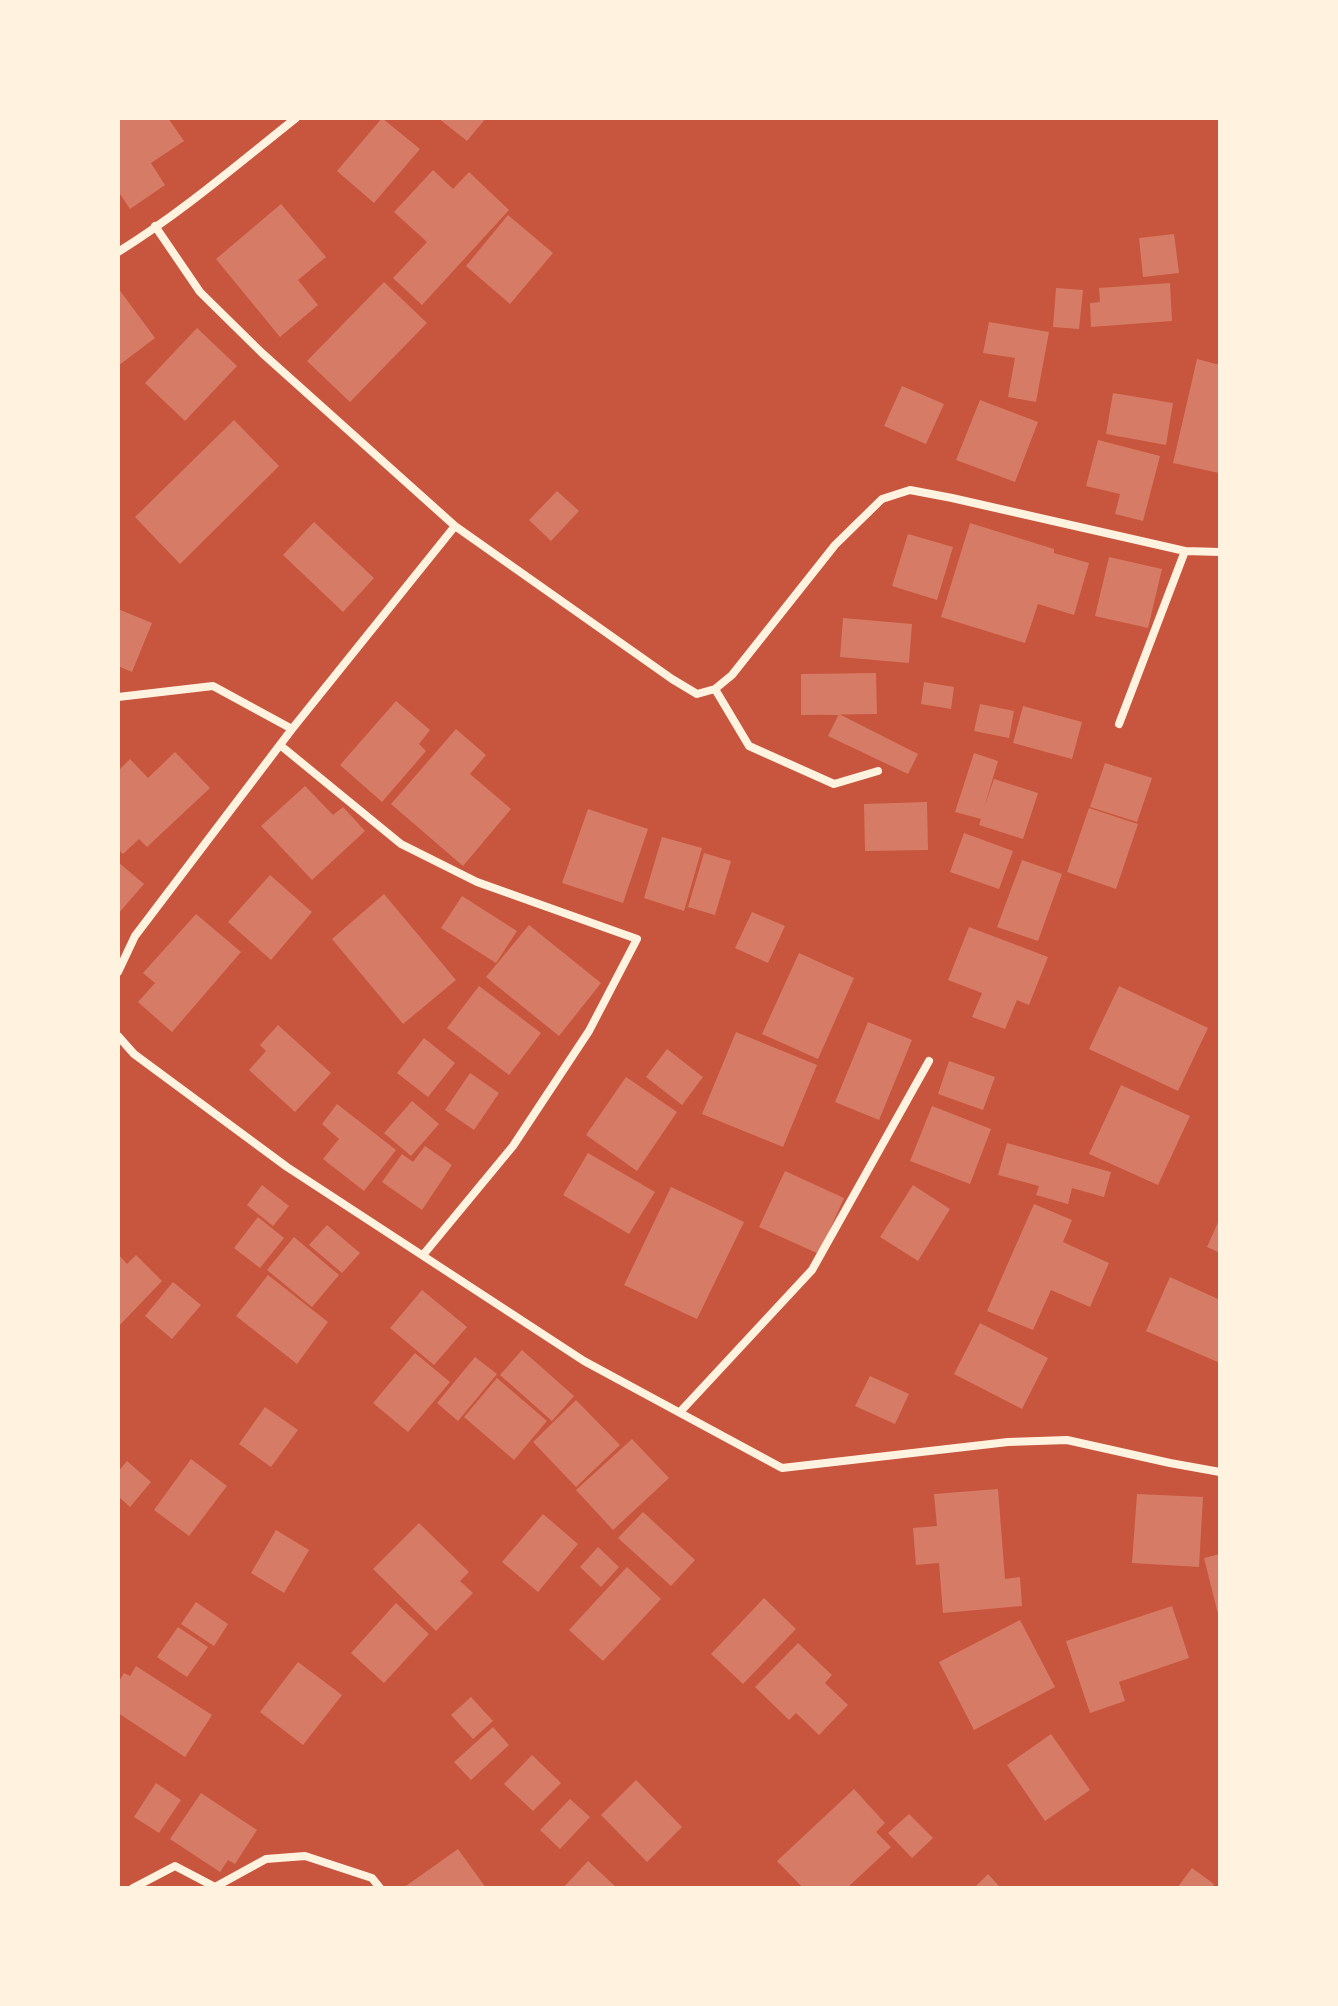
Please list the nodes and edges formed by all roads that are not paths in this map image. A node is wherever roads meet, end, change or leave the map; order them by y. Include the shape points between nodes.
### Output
1 (296, 118) edge
2 (155, 226) junction
3 (118, 252) edge
4 (455, 526) junction
5 (1185, 551) junction
6 (1220, 552) edge
7 (715, 689) junction
8 (118, 697) edge
9 (1119, 724) dead end
10 (292, 729) junction
11 (280, 745) junction
12 (878, 771) dead end
13 (118, 972) edge
14 (118, 1036) edge
15 (929, 1061) dead end
16 (423, 1255) junction
17 (680, 1412) junction
18 (1220, 1472) edge
19 (133, 1888) edge
20 (380, 1888) edge

1 - 2 street
2 - 3 street
2 - 4 street via 200,292
4 - 7 street via 672,679 697,694
4 - 10 street
5 - 6 street
5 - 7 street via 910,490 882,499 835,545 732,675
5 - 9 street
7 - 12 street via 749,746 834,784
8 - 10 street via 213,686
10 - 11 street
11 - 13 street via 135,936
11 - 16 street via 401,844 477,882 637,939 589,1031 513,1146
14 - 16 street via 134,1054 287,1167
15 - 17 street via 812,1270
16 - 17 street via 584,1361
17 - 18 street via 782,1468 1067,1440
19 - 20 street via 175,1866 215,1887 266,1859 305,1856 372,1878

